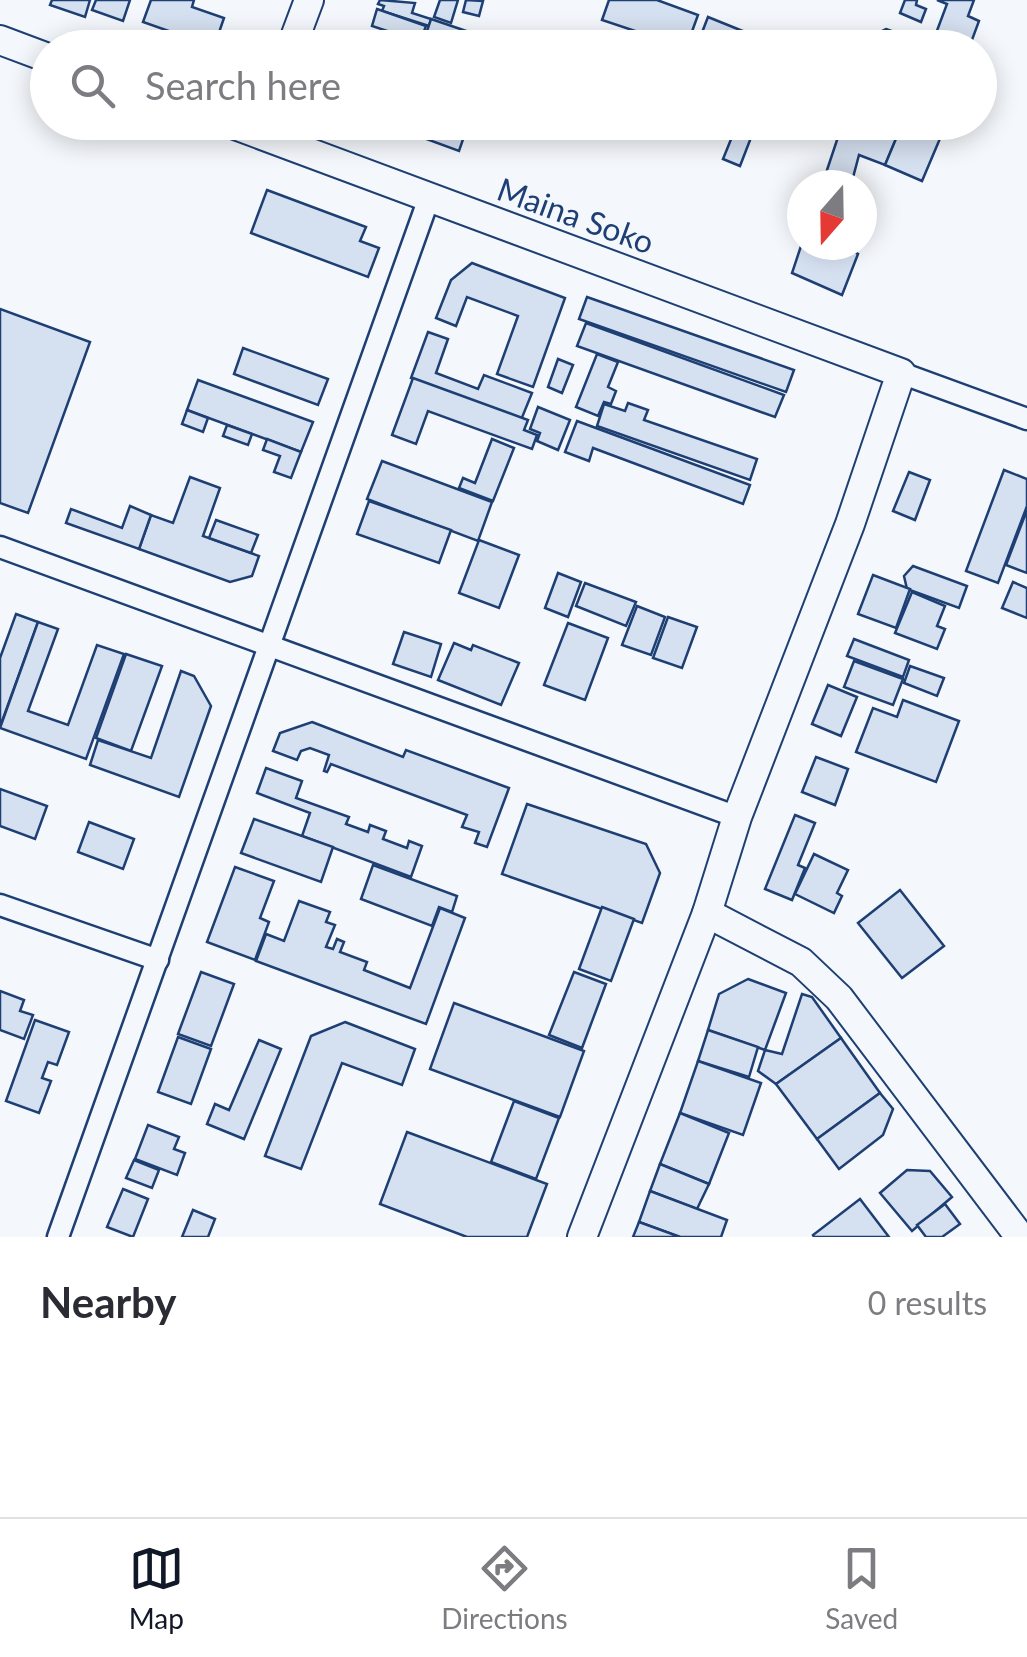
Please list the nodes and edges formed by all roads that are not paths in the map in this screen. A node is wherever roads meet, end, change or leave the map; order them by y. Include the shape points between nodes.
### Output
1 (309, 0) edge
2 (298, 30) edge
3 (0, 40) edge
4 (30, 51) edge
5 (288, 140) edge
6 (429, 198) junction
7 (901, 373) junction
8 (1027, 419) edge
9 (0, 547) edge
10 (270, 645) junction
11 (737, 817) junction
12 (0, 906) edge
13 (707, 913) junction
14 (158, 960) junction
15 (58, 1237) edge
16 (582, 1237) edge
17 (1020, 1237) edge

1 - 2 street
3 - 4 street
5 - 6 street, Maina Soko
6 - 7 street, Maina Soko
6 - 10 street
7 - 8 street
7 - 11 street
9 - 10 street
10 - 11 street
10 - 14 street
11 - 13 street
12 - 14 street
13 - 16 street
13 - 17 street via 801,962 838,998
14 - 15 street

